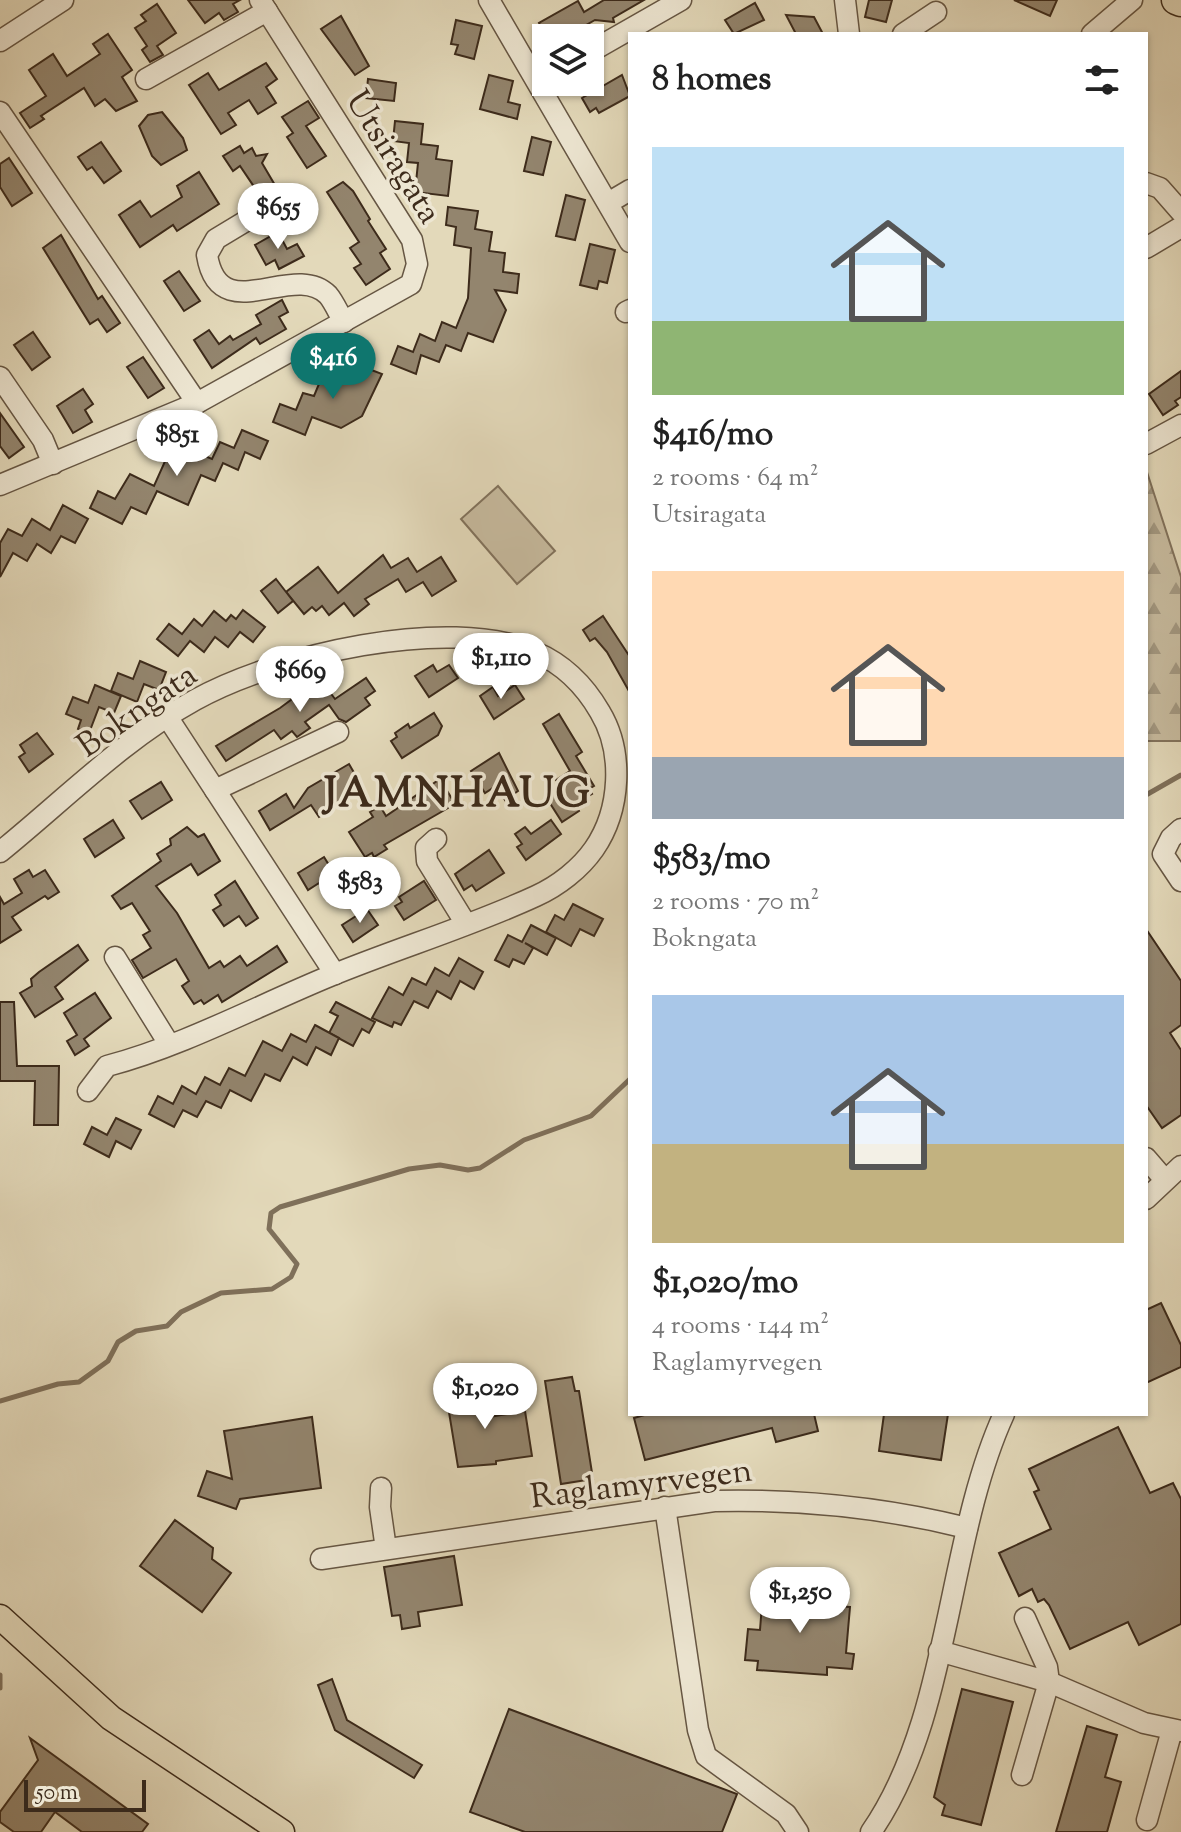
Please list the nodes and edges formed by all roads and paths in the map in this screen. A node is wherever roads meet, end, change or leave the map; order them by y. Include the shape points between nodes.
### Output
1 (63, 0) edge
2 (489, 0) edge
3 (681, 0) edge
4 (845, 0) edge
5 (1119, 4) edge
6 (263, 6) edge
7 (936, 12) dead end
8 (849, 32) edge
9 (906, 32) edge
10 (1094, 32) edge
11 (0, 41) edge
12 (604, 44) edge
13 (532, 64) edge
14 (146, 79) dead end
15 (551, 96) edge
16 (0, 112) edge
17 (1148, 184) edge
18 (628, 191) edge
19 (608, 203) junction
20 (274, 204) dead end
21 (1181, 212) edge
22 (1181, 227) edge
23 (628, 238) edge
24 (1148, 247) edge
25 (344, 322) junction
26 (0, 377) edge
27 (197, 403) junction
28 (1181, 425) edge
29 (1148, 443) edge
30 (53, 464) junction
31 (0, 485) edge
32 (168, 718) junction
33 (338, 732) dead end
34 (622, 743) edge
35 (215, 790) junction
36 (1181, 829) edge
37 (436, 839) dead end
38 (0, 852) edge
39 (1181, 881) edge
40 (466, 924) junction
41 (115, 957) dead end
42 (335, 974) junction
43 (169, 1044) junction
44 (88, 1091) dead end
45 (1148, 1160) edge
46 (1181, 1166) edge
47 (1165, 1180) junction
48 (1148, 1197) edge
49 (1003, 1416) edge
50 (381, 1488) dead end
51 (665, 1507) junction
52 (967, 1528) junction
53 (386, 1549) junction
54 (321, 1559) dead end
55 (0, 1617) edge
56 (1025, 1618) dead end
57 (0, 1639) edge
58 (939, 1651) junction
59 (1049, 1682) junction
60 (1177, 1731) edge
61 (1022, 1775) dead end
62 (1147, 1820) dead end
63 (253, 1832) edge
64 (282, 1832) edge
65 (798, 1832) edge
66 (872, 1832) edge

1 - 11 street
2 - 13 street
3 - 12 street
4 - 8 street
5 - 10 street
6 - 14 street
6 - 25 street, Utsiragata via 416,252 411,284
7 - 9 street
15 - 19 street
16 - 27 street
17 - 21 street via 1160,188
18 - 19 street
19 - 23 street
20 - 25 street via 210,246 207,255 214,276 222,286 240,292 309,286 328,296
22 - 24 street
25 - 27 street, Utsiragata
26 - 30 street
27 - 30 street, Utsiragata
28 - 29 street
30 - 31 street, Utsiragata
32 - 34 street, Bokngata via 251,674 316,654 368,643 495,641 536,652 572,675
32 - 35 street
32 - 38 street, Bokngata
33 - 35 street
34 - 40 street, Bokngata via 609,817 594,848 566,878 538,895
35 - 42 street
36 - 39 street via 1163,854
37 - 40 street via 426,848 427,861
40 - 42 street, Bokngata
41 - 43 street
42 - 43 street, Bokngata
43 - 44 street, Bokngata via 107,1066
45 - 47 street
46 - 47 street
47 - 48 street
49 - 52 street
50 - 53 street
51 - 52 street, Raglamyrvegen via 759,1500 840,1504
51 - 53 street, Raglamyrvegen
51 - 65 street via 706,1756 786,1814
52 - 58 street
53 - 54 street, Raglamyrvegen
55 - 64 main road via 111,1718
56 - 59 street
57 - 63 main road via 118,1744
58 - 59 street
58 - 66 street via 907,1761
59 - 60 street via 1144,1723
59 - 61 street
60 - 62 street

